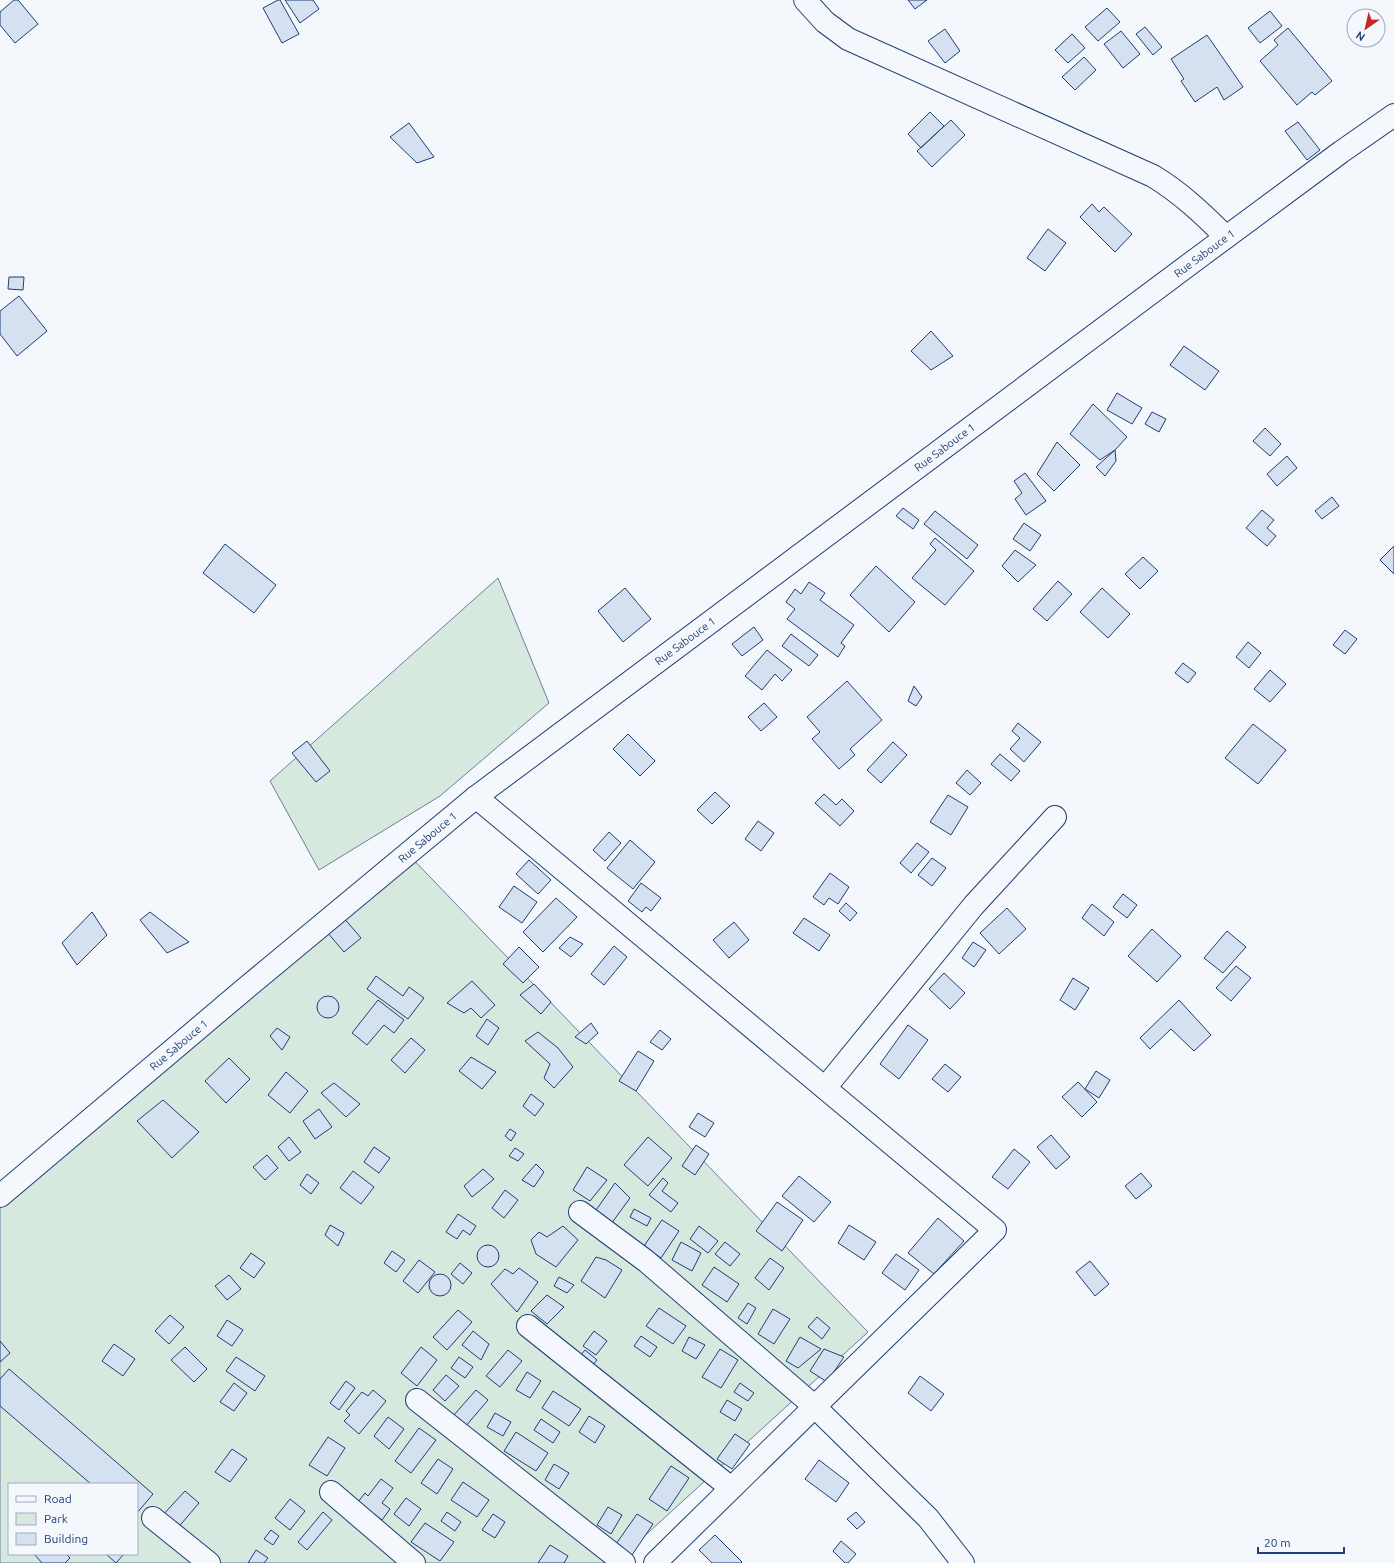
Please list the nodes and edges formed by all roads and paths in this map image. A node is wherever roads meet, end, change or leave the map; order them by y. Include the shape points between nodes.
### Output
1 (805, 0) edge
2 (1394, 115) edge
3 (1226, 237) junction
4 (476, 798) junction
5 (1055, 817) dead end
6 (825, 1088) junction
7 (0, 1196) edge
8 (580, 1212) dead end
9 (528, 1326) dead end
10 (417, 1400) dead end
11 (814, 1406) junction
12 (731, 1488) junction
13 (331, 1492) dead end
14 (153, 1518) dead end
15 (209, 1563) edge
16 (414, 1563) edge
17 (624, 1563) edge
18 (655, 1563) edge
19 (963, 1563) edge

1 - 3 street via 825,22 848,39 1153,176 1197,207
2 - 3 street, Rue Sabouce 1
3 - 4 street, Rue Sabouce 1
4 - 6 street
4 - 7 street, Rue Sabouce 1
5 - 6 street via 974,905
6 - 11 street via 996,1230
8 - 11 street via 646,1260
9 - 12 street
10 - 17 street
11 - 12 street
11 - 19 street via 928,1518
12 - 18 street
13 - 16 street
14 - 15 street

